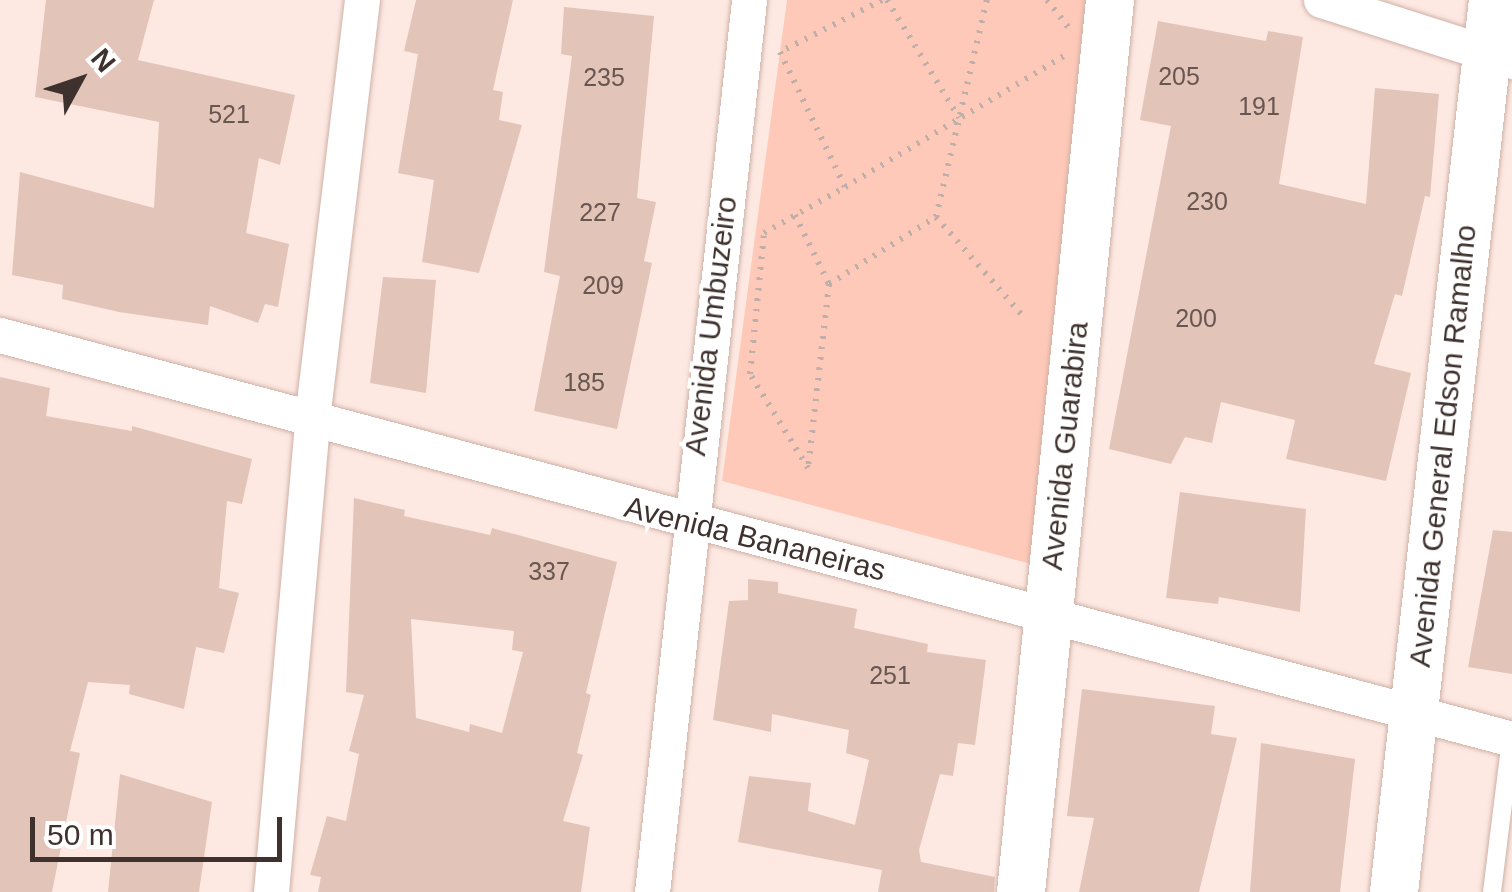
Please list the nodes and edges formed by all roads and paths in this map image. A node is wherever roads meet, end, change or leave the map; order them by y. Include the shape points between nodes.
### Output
1 (362, 0) edge
2 (749, 0) edge
3 (885, 0) edge
4 (987, 0) edge
5 (1047, 0) edge
6 (1110, 0) edge
7 (1321, 0) edge
8 (1493, 0) edge
9 (1500, 58) edge
10 (960, 120) junction
11 (845, 187) junction
12 (795, 216) junction
13 (936, 218) junction
14 (829, 284) junction
15 (1023, 316) dead end
16 (0, 335) edge
17 (312, 419) junction
18 (688, 524) junction
19 (1048, 614) junction
20 (1413, 710) junction
21 (1512, 739) edge
22 (270, 892) edge
23 (652, 892) edge
24 (1020, 892) edge
25 (1394, 892) edge
26 (1492, 892) edge

1 - 17 street
2 - 18 street, Avenida Umbuzeiro
3 - 10 path
3 - 11 path via 780,52
4 - 10 path
5 - 10 path via 1082,45
6 - 19 main road, Avenida Guarabira
7 - 9 street
8 - 9 main road, Avenida General Edson Ramalho
9 - 20 main road, Avenida General Edson Ramalho
10 - 11 path
10 - 13 path
11 - 12 path
12 - 14 path
12 - 14 path via 764,233 750,374 808,468
13 - 14 path
13 - 15 path
16 - 17 street, Avenida Bananeiras
17 - 18 street, Avenida Bananeiras
17 - 22 street
18 - 19 street, Avenida Bananeiras
18 - 23 street, Avenida Umbuzeiro
19 - 20 street, Avenida Bananeiras
19 - 24 main road, Avenida Guarabira
20 - 21 street, Avenida Bananeiras
20 - 25 main road, Avenida General Edson Ramalho
21 - 26 lane

